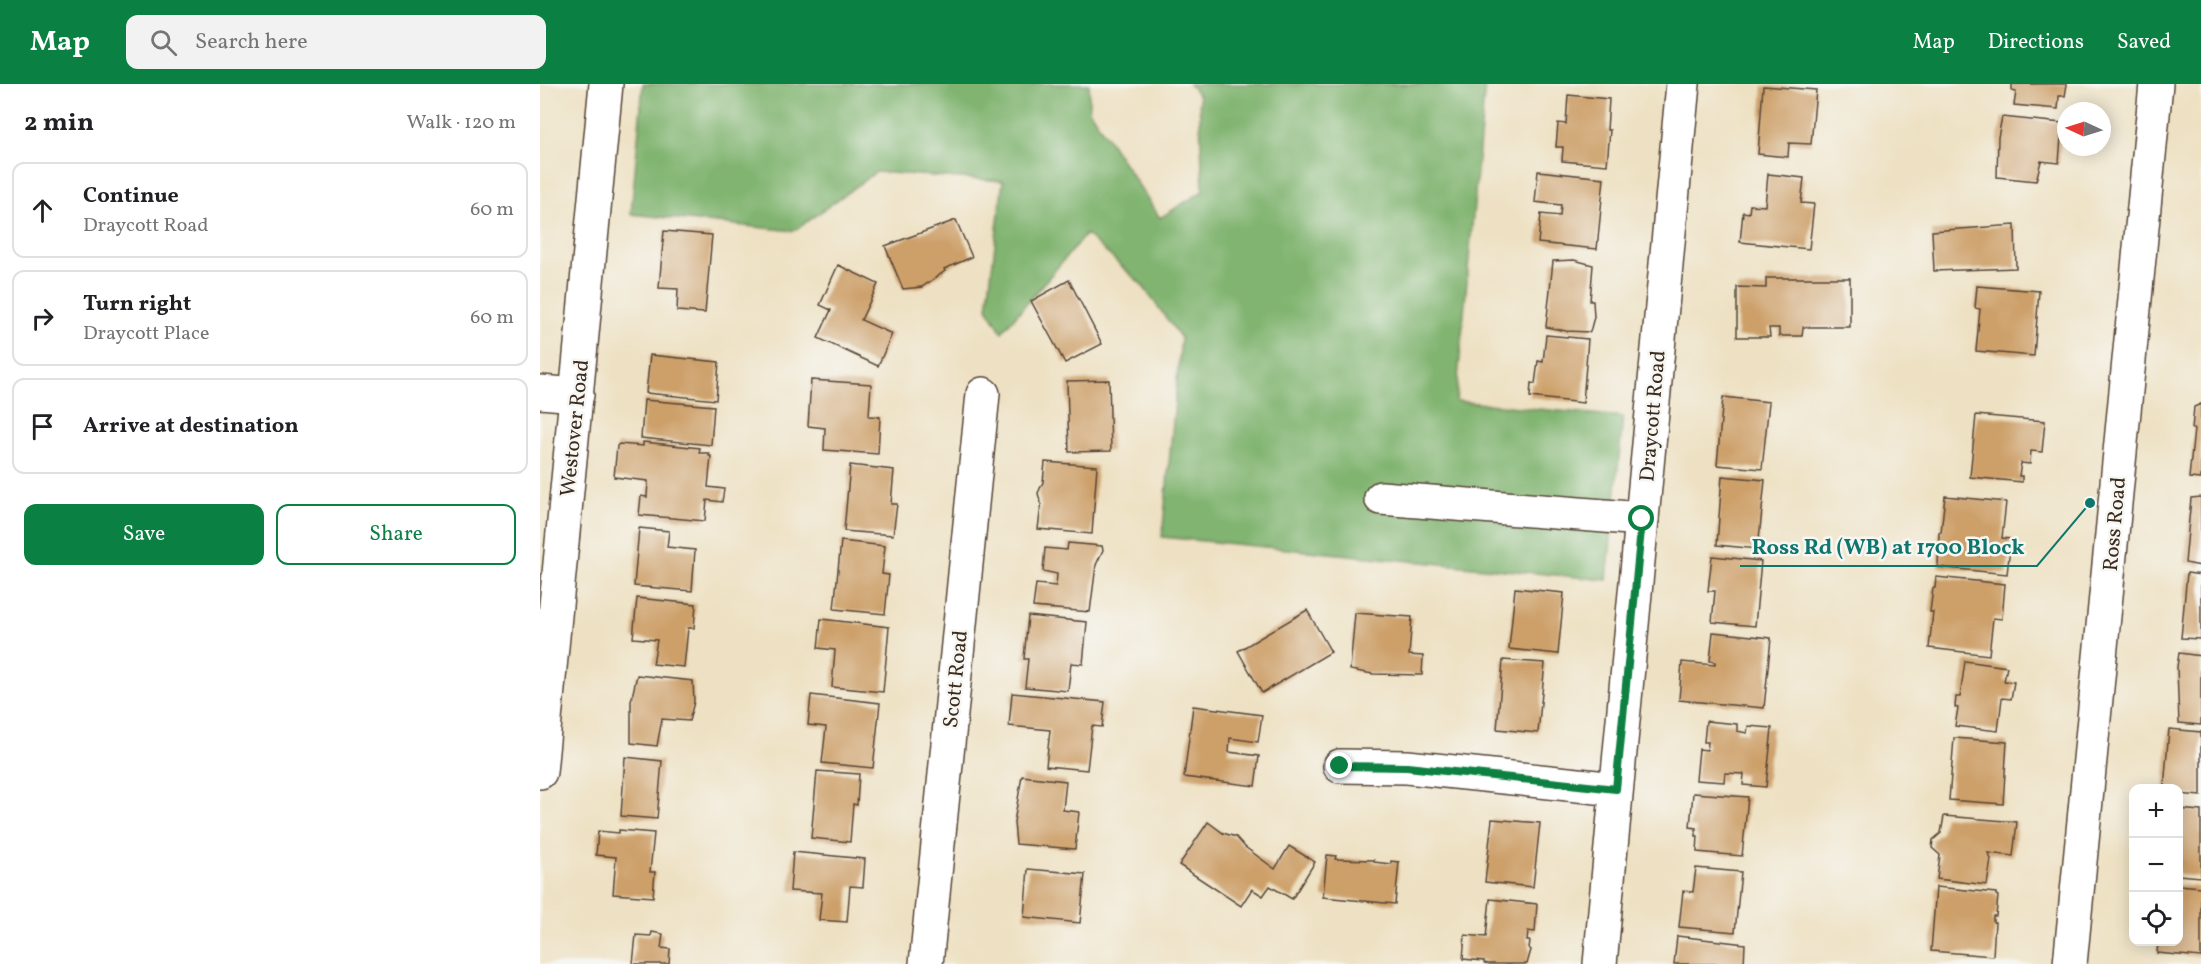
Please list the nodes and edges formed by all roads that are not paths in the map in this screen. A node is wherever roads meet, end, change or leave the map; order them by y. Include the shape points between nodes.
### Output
1 (606, 84) edge
2 (1683, 84) edge
3 (2156, 84) edge
4 (540, 392) edge
5 (983, 394) dead end
6 (577, 395) junction
7 (1381, 498) dead end
8 (1642, 519) junction
9 (1340, 766) dead end
10 (540, 772) edge
11 (1616, 789) junction
12 (926, 964) edge
13 (1600, 964) edge
14 (2070, 964) edge

1 - 6 street, Westover Road
2 - 8 street, Draycott Road
3 - 14 street, Ross Road
4 - 6 street
5 - 12 street, Scott Road
6 - 10 street, Westover Road
7 - 8 street
8 - 11 street, Draycott Road
9 - 11 street via 1407,767
11 - 13 street, Draycott Road

